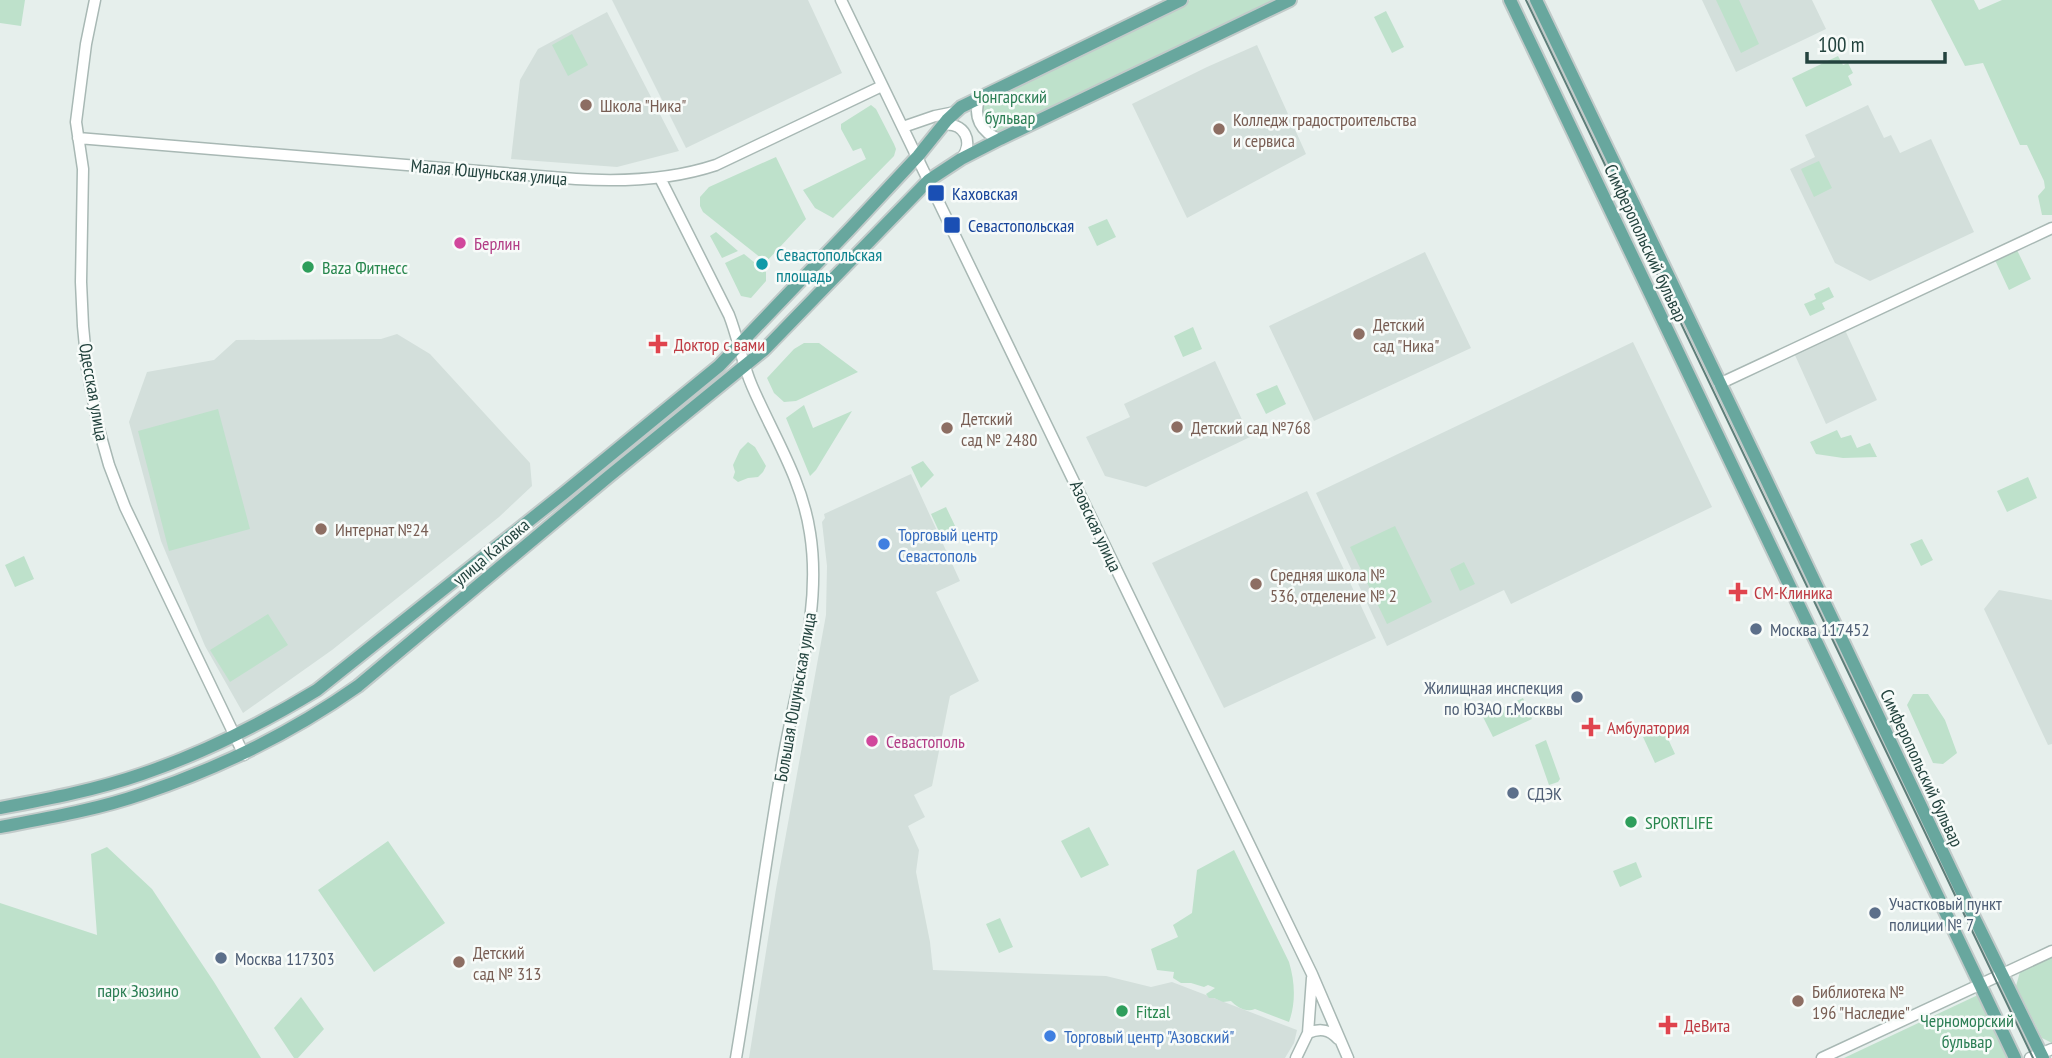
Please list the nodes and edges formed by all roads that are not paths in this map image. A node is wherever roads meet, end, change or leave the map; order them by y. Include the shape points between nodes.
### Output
1 (95, 0) edge
2 (841, 0) edge
3 (1181, 0) edge
4 (1290, 0) edge
5 (1510, 0) edge
6 (1536, 0) edge
7 (882, 86) junction
8 (980, 98) junction
9 (955, 112) junction
10 (942, 125) junction
11 (903, 127) junction
12 (78, 138) junction
13 (1000, 139) junction
14 (918, 156) junction
15 (961, 159) junction
16 (660, 178) junction
17 (929, 180) junction
18 (2052, 228) edge
19 (740, 346) junction
20 (746, 365) junction
21 (1719, 384) junction
22 (1772, 491) junction
23 (1748, 502) junction
24 (235, 737) junction
25 (244, 755) junction
26 (0, 808) edge
27 (0, 827) edge
28 (2052, 951) edge
29 (1312, 974) junction
30 (2002, 976) junction
31 (1980, 986) junction
32 (1308, 1033) junction
33 (1341, 1041) junction
34 (2041, 1055) edge
35 (736, 1058) edge
36 (1296, 1058) edge
37 (1348, 1058) edge
38 (1822, 1058) edge
39 (2015, 1058) edge

1 - 12 street, Одесская улица via 76,121
2 - 7 street, Азовская улица
3 - 8 main road
4 - 13 main road
5 - 23 main road, Симферопольский бульвар
6 - 21 main road, Симферопольский бульвар
7 - 11 street, Азовская улица
7 - 16 street, Малая Юшуньская улица via 730,160
8 - 9 main road
8 - 13 street via 976,110 979,124
9 - 10 main road
9 - 11 street
10 - 14 main road
10 - 15 street via 958,126 966,134 968,145
11 - 14 street, Азовская улица
12 - 16 street, Малая Юшуньская улица via 576,179
12 - 24 street, Одесская улица via 84,193 83,326 98,426 125,507
13 - 15 main road
14 - 17 street, Азовская улица
14 - 19 main road, улица Каховка
15 - 17 main road
16 - 19 street
17 - 20 main road, улица Каховка
17 - 29 street, Азовская улица
18 - 21 street
19 - 20 street, Большая Юшуньская улица
19 - 24 main road, улица Каховка via 344,669
20 - 25 main road, улица Каховка via 358,686
20 - 35 street, Большая Юшуньская улица via 801,495 814,576
21 - 22 main road, Симферопольский бульвар
22 - 23 main road
22 - 30 main road, Симферопольский бульвар
23 - 31 main road, Симферопольский бульвар
24 - 25 street, Одесская улица
24 - 26 main road, улица Каховка via 142,775
25 - 27 main road, улица Каховка via 140,795
28 - 30 street
29 - 32 street, Азовская улица
29 - 33 street
30 - 31 street
30 - 34 main road, Симферопольский бульвар
31 - 38 street
31 - 39 main road, Симферопольский бульвар
32 - 33 street via 1325,1030
32 - 36 street, Азовская улица
33 - 37 street

